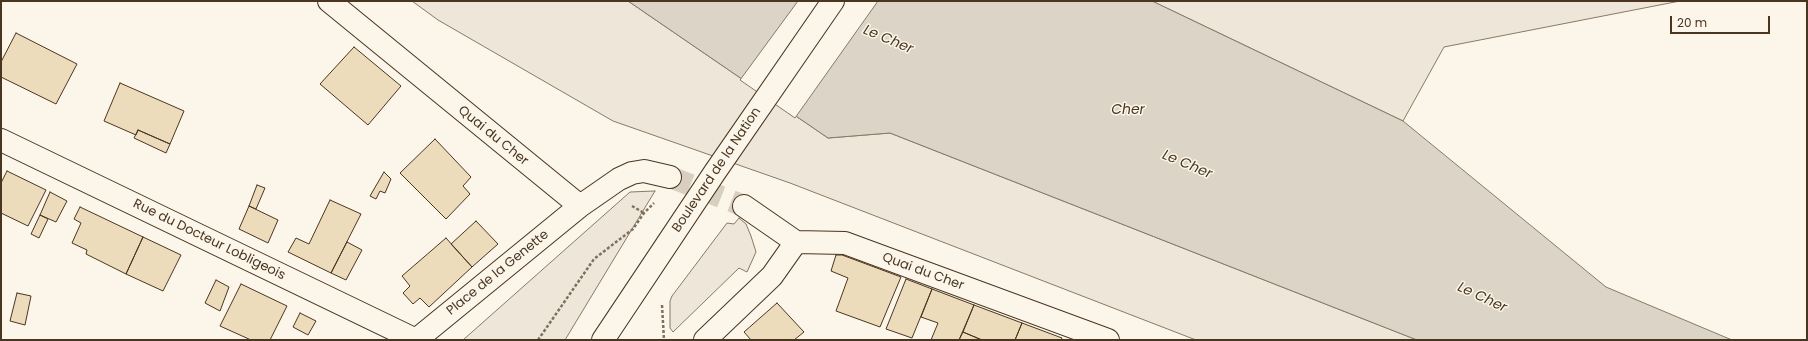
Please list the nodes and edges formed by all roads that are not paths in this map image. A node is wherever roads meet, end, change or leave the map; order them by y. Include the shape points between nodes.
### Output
1 (329, 1) edge
2 (833, 1) edge
3 (1, 140) edge
4 (670, 176) tunnel mouth
5 (580, 206) junction
6 (744, 206) tunnel mouth
7 (796, 242) junction
8 (416, 340) edge
9 (603, 340) edge
10 (706, 340) edge
11 (1108, 340) edge

1 - 5 street, Quai du Cher
2 - 9 street, Boulevard de la Nation
3 - 8 street, Rue du Docteur Lobligeois
4 - 5 street via 644,171 632,173
5 - 8 street, Place de la Genette
6 - 7 street
7 - 10 street via 772,276
7 - 11 street, Quai du Cher via 845,243

